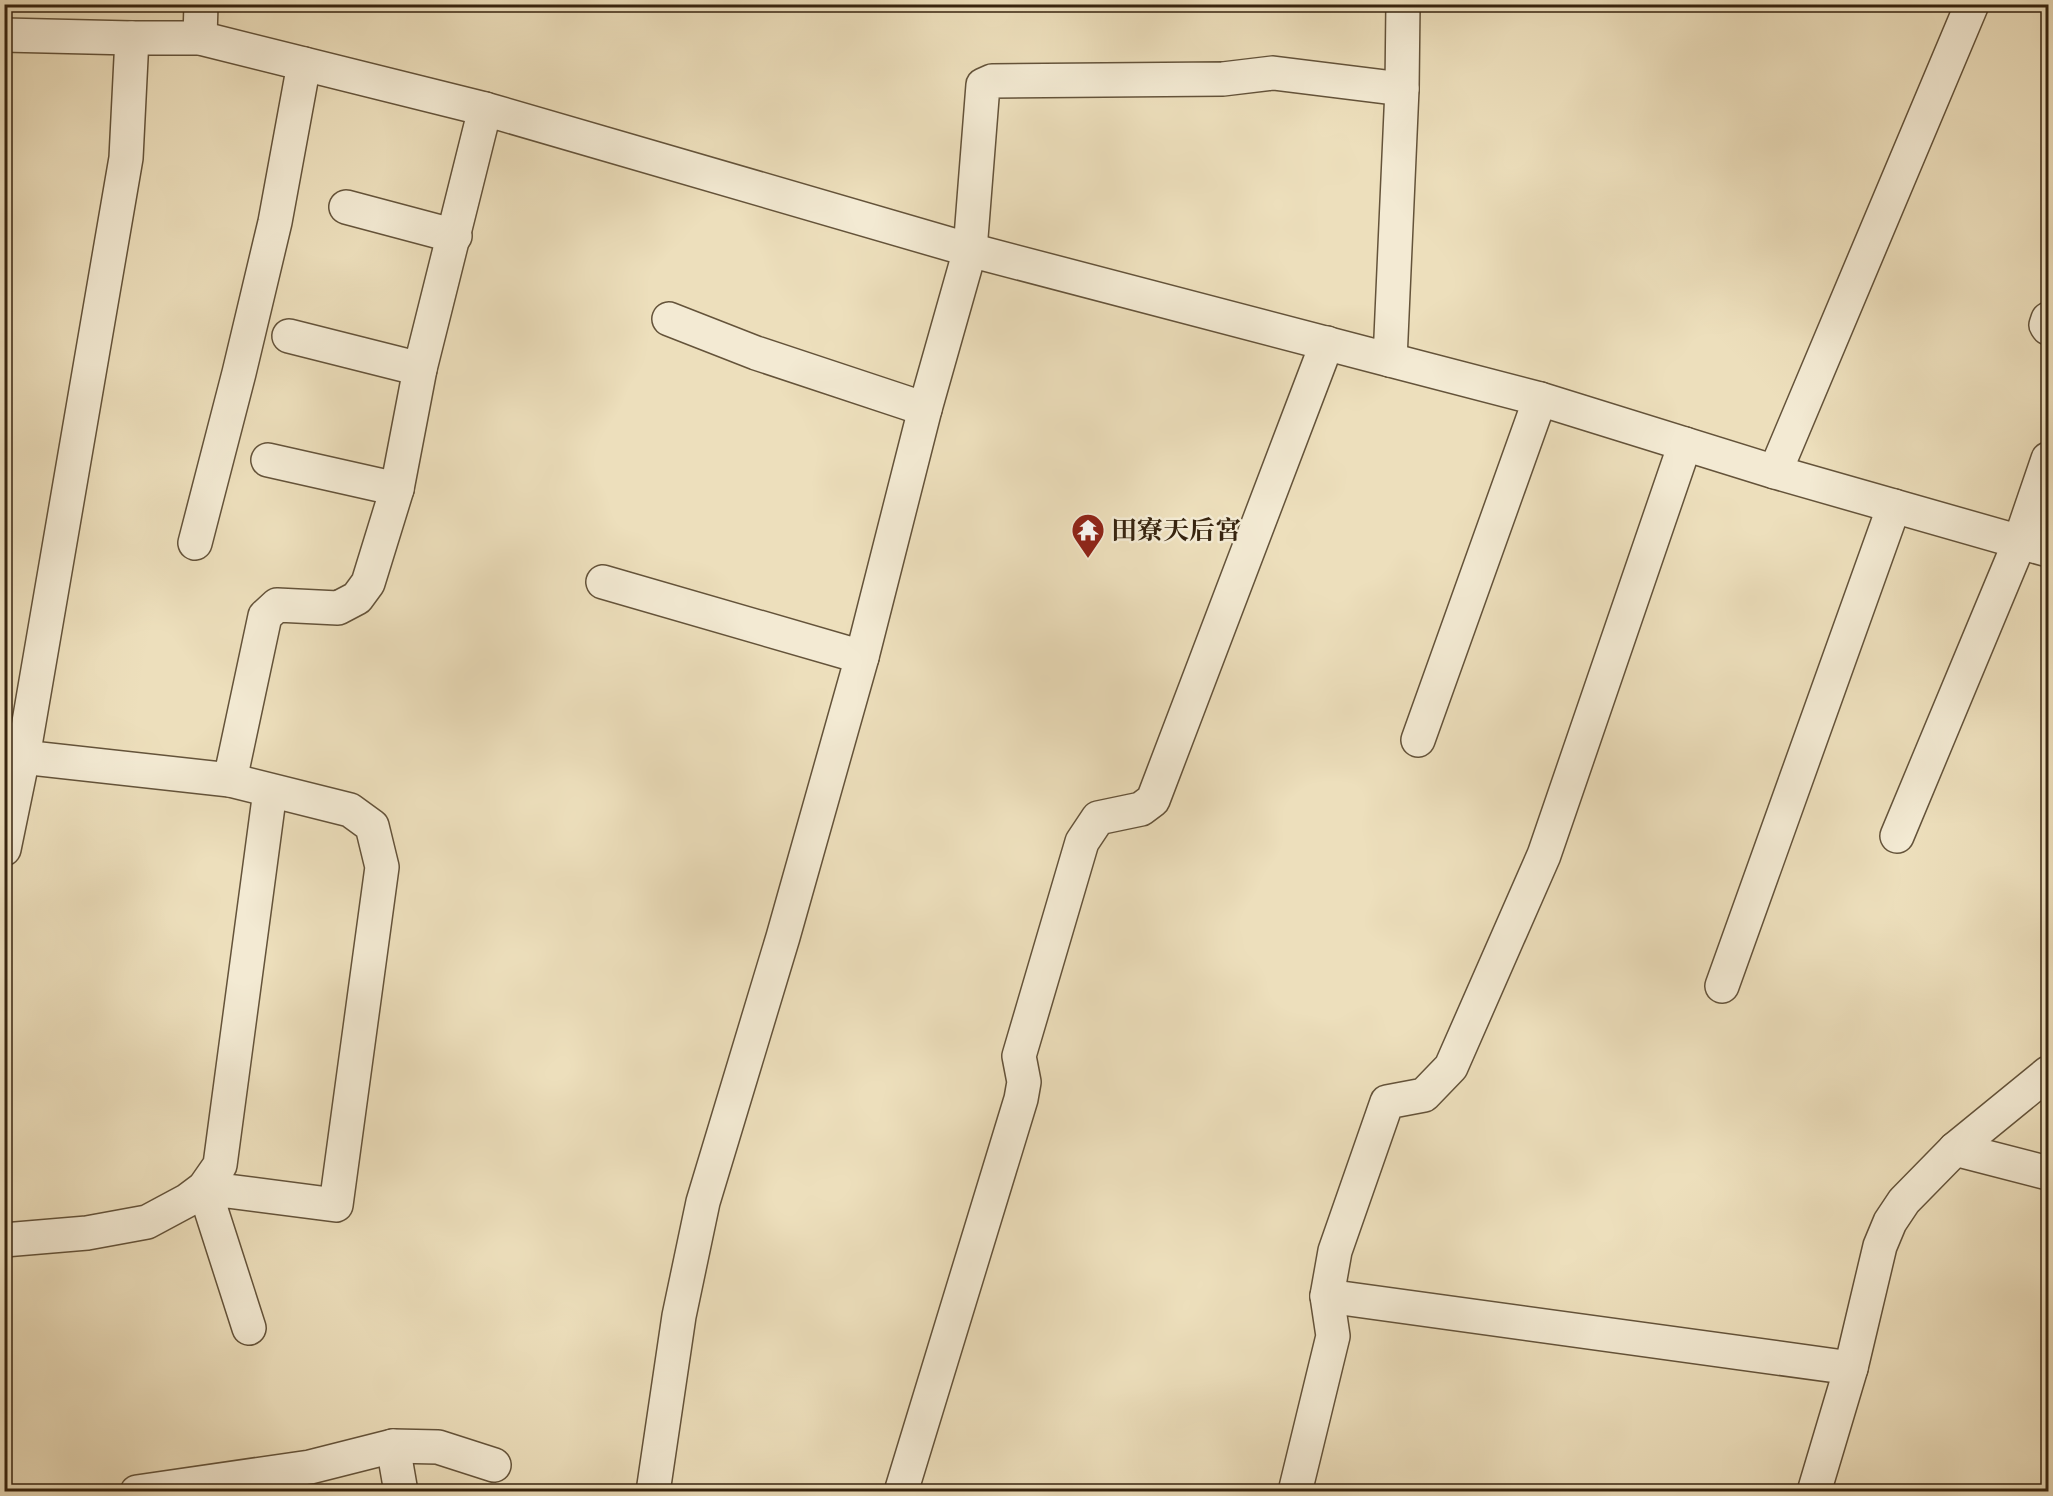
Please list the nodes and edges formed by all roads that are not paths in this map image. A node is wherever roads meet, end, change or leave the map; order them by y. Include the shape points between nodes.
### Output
1 (201, 4) edge
2 (1403, 4) edge
3 (1972, 4) edge
4 (4, 35) edge
5 (132, 38) junction
6 (200, 38) junction
7 (304, 64) junction
8 (1402, 89) junction
9 (485, 109) junction
10 (346, 207) dead end
11 (455, 236) junction
12 (970, 250) junction
13 (669, 319) dead end
14 (2049, 319) edge
15 (2049, 328) edge
16 (289, 336) dead end
17 (1327, 343) junction
18 (1390, 360) junction
19 (420, 369) junction
20 (1540, 399) junction
21 (925, 409) junction
22 (1684, 444) junction
23 (2049, 459) edge
24 (268, 460) dead end
25 (1775, 472) junction
26 (396, 489) junction
27 (1894, 506) junction
28 (195, 543) dead end
29 (2034, 546) edge
30 (603, 582) dead end
31 (862, 657) junction
32 (1418, 740) dead end
33 (14, 756) edge
34 (230, 780) junction
35 (270, 791) junction
36 (1897, 836) dead end
37 (4, 849) edge
38 (1722, 986) dead end
39 (2049, 1073) edge
40 (1955, 1149) junction
41 (2049, 1173) edge
42 (204, 1188) junction
43 (4, 1240) edge
44 (1326, 1296) junction
45 (249, 1328) dead end
46 (1851, 1368) junction
47 (393, 1446) junction
48 (494, 1465) dead end
49 (137, 1491) edge
50 (401, 1491) edge
51 (653, 1491) edge
52 (901, 1491) edge
53 (1295, 1491) edge
54 (1814, 1491) edge

1 - 6 street
2 - 8 street
3 - 25 street
4 - 5 street
5 - 6 street
5 - 33 street via 126,158
6 - 7 street
7 - 9 street
7 - 28 street via 275,222
8 - 12 street via 1273,73 1223,79 992,81 983,85 981,93
8 - 18 street
9 - 11 street
9 - 12 street
10 - 11 street
11 - 19 street
12 - 17 street
12 - 21 street
13 - 21 street via 756,353
14 - 15 street
16 - 19 street
17 - 18 street
17 - 52 street via 1153,800 1142,809 1098,818 1082,842 1019,1056 1021,1099
18 - 20 street
19 - 26 street
20 - 22 street
20 - 32 street
21 - 31 street
22 - 25 street
22 - 44 street via 1544,855 1451,1068 1424,1095 1387,1102 1335,1251
23 - 29 street
24 - 26 street
25 - 27 street
26 - 34 street via 368,583 357,598 338,608 277,605 265,616
27 - 29 street
27 - 38 street
29 - 36 street
30 - 31 street
31 - 51 street via 703,1202 679,1316
33 - 34 street
33 - 37 street
34 - 35 street
35 - 42 street via 220,1165
35 - 42 street via 350,810 372,826 381,867 336,1205
39 - 40 street
40 - 41 street
40 - 46 street via 1904,1201 1890,1222 1880,1246
42 - 43 street via 147,1222 87,1233
42 - 45 street
44 - 46 street
44 - 53 street via 1334,1336
46 - 54 street
47 - 48 street via 438,1446
47 - 49 street via 310,1467
47 - 50 street

